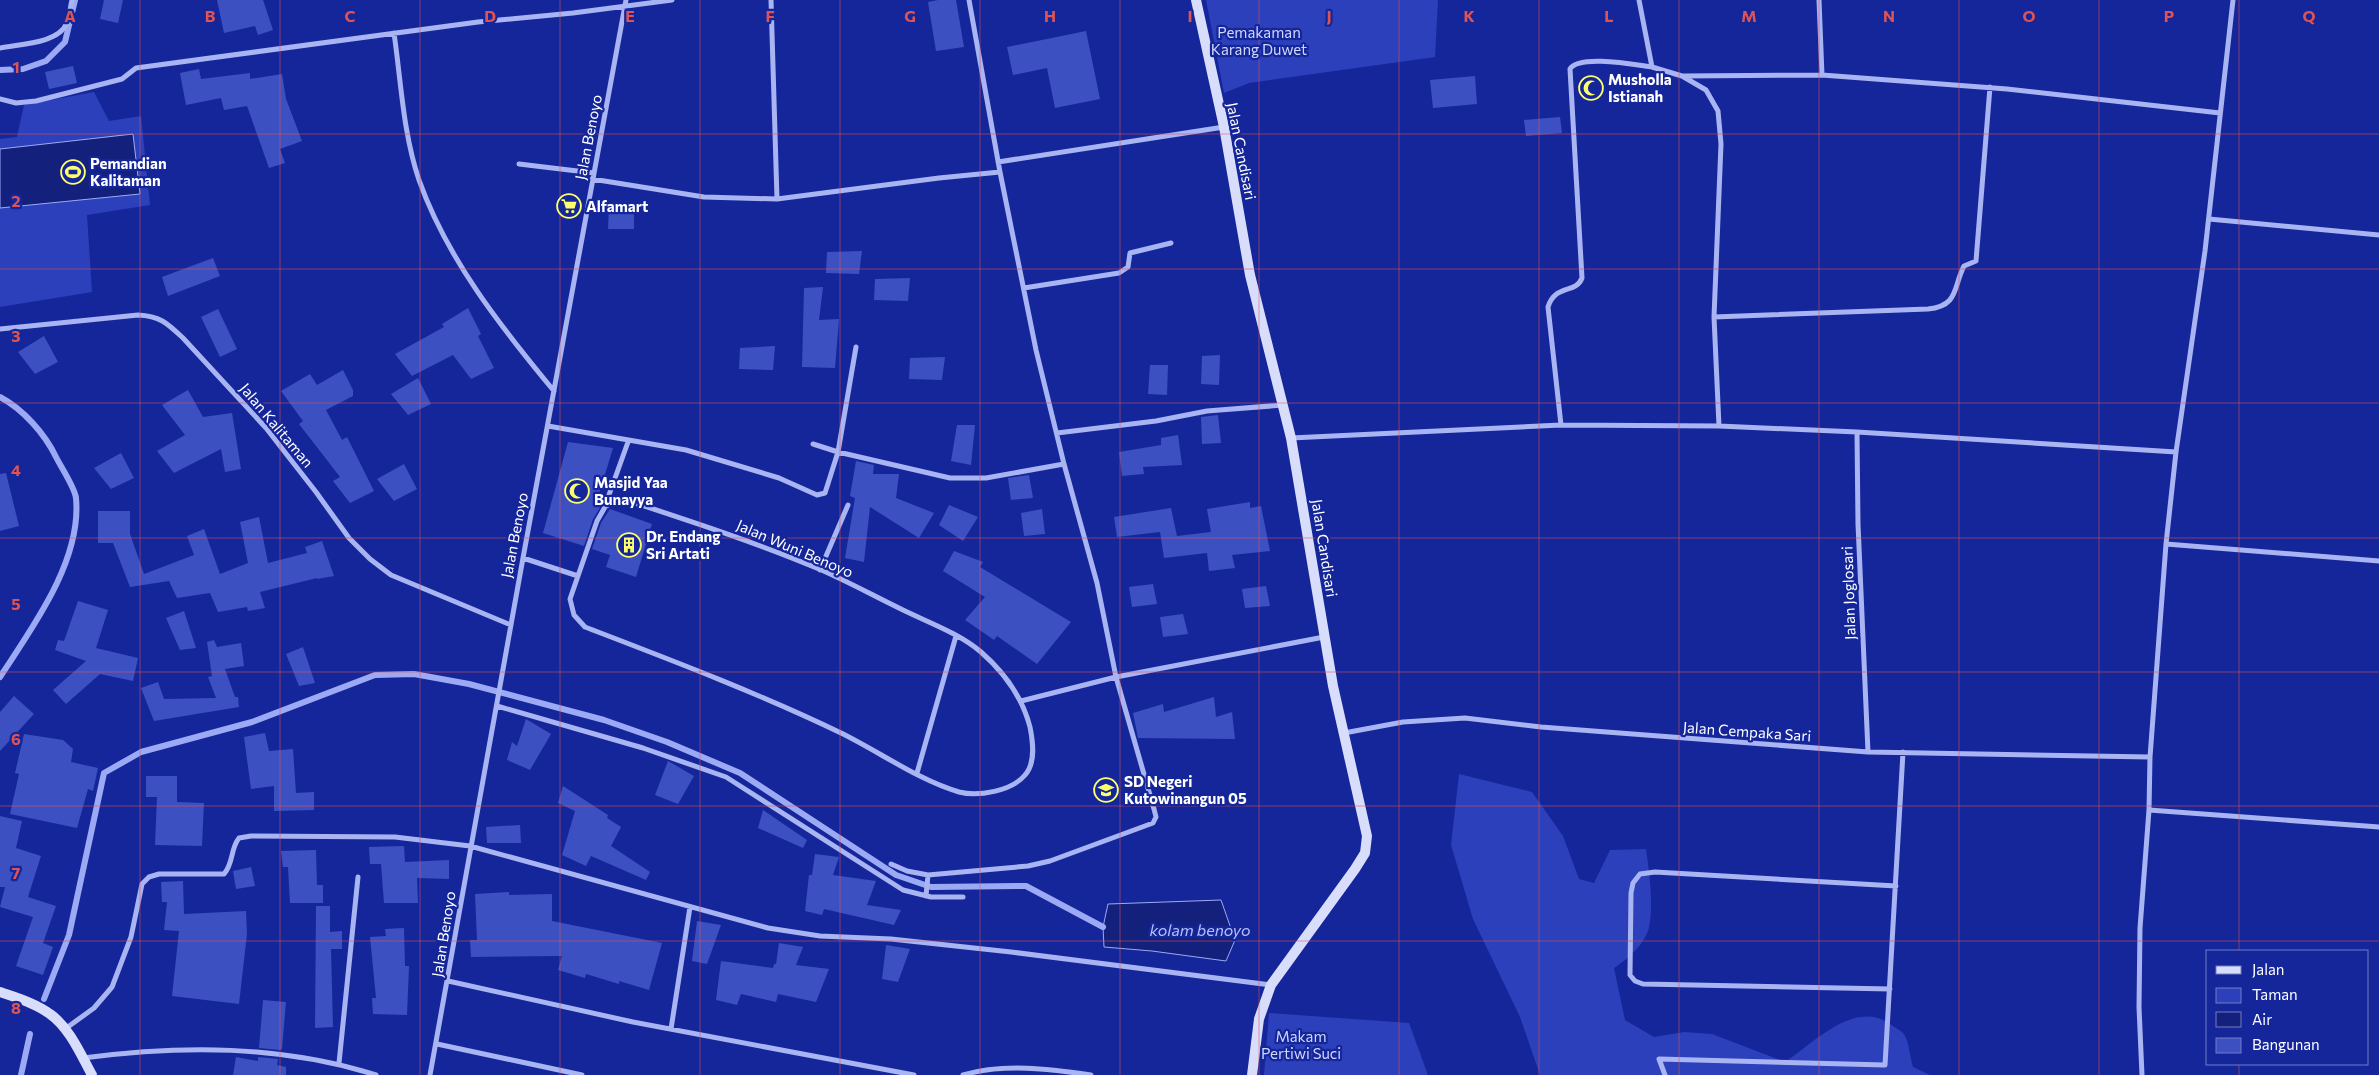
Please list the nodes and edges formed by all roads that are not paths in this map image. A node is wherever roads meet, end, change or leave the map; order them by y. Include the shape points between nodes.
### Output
1 (72, 0) edge
2 (672, 0) edge
3 (771, 0) edge
4 (968, 0) edge
5 (1196, 0) edge
6 (1638, 0) edge
7 (1820, 0) edge
8 (2233, 0) edge
9 (626, 3) edge
10 (394, 33) junction
11 (0, 48) edge
12 (1652, 67) junction
13 (1822, 75) junction
14 (1682, 76) junction
15 (1990, 87) junction
16 (0, 99) edge
17 (2220, 113) junction
18 (1224, 128) junction
19 (998, 162) junction
20 (519, 164) dead end
21 (1000, 172) junction
22 (594, 173) junction
23 (592, 179) junction
24 (777, 199) junction
25 (2209, 219) junction
26 (2379, 235) edge
27 (1171, 243) dead end
28 (1024, 288) junction
29 (1714, 317) junction
30 (0, 329) edge
31 (856, 347) dead end
32 (554, 391) junction
33 (1283, 405) junction
34 (1561, 425) junction
35 (548, 426) junction
36 (1719, 426) junction
37 (1857, 432) junction
38 (1057, 433) junction
39 (1291, 438) junction
40 (628, 442) junction
41 (813, 444) dead end
42 (838, 452) junction
43 (2176, 452) junction
44 (1064, 464) junction
45 (848, 505) dead end
46 (605, 506) junction
47 (2166, 544) junction
48 (522, 558) junction
49 (2379, 561) edge
50 (820, 570) junction
51 (578, 576) junction
52 (511, 625) junction
53 (956, 636) junction
54 (1324, 637) junction
55 (1116, 677) junction
56 (1021, 701) junction
57 (497, 706) junction
58 (1344, 733) junction
59 (1868, 752) junction
60 (1903, 752) junction
61 (2150, 757) junction
62 (917, 773) junction
63 (2149, 810) junction
64 (2379, 827) edge
65 (470, 846) junction
66 (891, 864) dead end
67 (358, 877) dead end
68 (928, 877) junction
69 (1896, 886) junction
70 (926, 894) junction
71 (963, 897) dead end
72 (690, 907) junction
73 (448, 982) junction
74 (1271, 985) junction
75 (1890, 989) junction
76 (0, 992) edge
77 (65, 1029) junction
78 (671, 1029) junction
79 (437, 1044) junction
80 (83, 1058) junction
81 (339, 1063) junction
82 (1080, 1074) edge
83 (92, 1075) edge
84 (376, 1075) edge
85 (430, 1075) edge
86 (582, 1075) edge
87 (914, 1075) edge
88 (963, 1075) edge
89 (1091, 1075) edge
90 (1252, 1075) edge
91 (1665, 1075) edge
92 (2142, 1075) edge

1 - 11 street via 67,23 59,33
2 - 9 street
3 - 24 street
4 - 19 street
5 - 18 street, Jalan Candisari
6 - 12 street
7 - 13 street
8 - 17 street
9 - 10 street
9 - 22 street, Jalan Benoyo
10 - 16 street via 136,68 122,79 36,101 16,103
10 - 32 street via 410,145 419,180 440,228 468,278
12 - 14 street
12 - 34 street via 1588,61 1575,63 1570,68 1582,278 1578,284 1553,296 1548,307
13 - 14 street
13 - 15 street
14 - 29 street via 1706,90 1718,111 1721,144
15 - 17 street
15 - 29 street via 1976,261 1964,266 1956,292 1946,304 1928,309
17 - 25 street
18 - 19 street
18 - 33 street, Jalan Candisari via 1250,275
19 - 21 street
20 - 22 street
21 - 24 street
21 - 28 street
22 - 23 street, Jalan Benoyo
23 - 24 street via 704,196
23 - 32 street, Jalan Benoyo
25 - 26 street
25 - 43 street
27 - 28 street via 1130,254 1128,267 1122,272
28 - 38 street
29 - 36 street
30 - 52 street, Jalan Kalitaman via 138,315 154,316 170,325 266,428 349,538 370,559 391,575
31 - 42 street
32 - 35 street, Jalan Benoyo
33 - 38 street via 1207,411
33 - 39 street, Jalan Candisari
34 - 36 street
34 - 39 street
35 - 40 street
35 - 48 street, Jalan Benoyo
36 - 37 street
37 - 43 street
37 - 59 street, Jalan Joglosari
38 - 44 street
39 - 54 street, Jalan Candisari
40 - 42 street via 686,450 779,478 817,496 825,493
40 - 46 street
41 - 42 street
42 - 44 street via 950,478 986,478
43 - 47 street
44 - 55 street via 1097,583
45 - 50 street
46 - 50 street, Jalan Wuni Benoyo via 616,500 629,501 724,532
46 - 51 street
47 - 49 street
47 - 61 street
48 - 51 street
48 - 52 street, Jalan Benoyo
50 - 53 street, Jalan Wuni Benoyo
51 - 62 street, Jalan Wuni Benoyo via 570,607 585,627 738,686
52 - 57 street, Jalan Benoyo
53 - 56 street, Jalan Wuni Benoyo via 980,651 1008,679
53 - 62 street
54 - 55 street
54 - 58 street, Jalan Candisari
55 - 56 street
55 - 68 street via 1154,809 1154,822 1038,864
56 - 62 street, Jalan Wuni Benoyo via 1031,734 1033,756 1026,774 1008,788 961,792
57 - 65 street, Jalan Benoyo
57 - 70 street via 643,748 726,777 903,890
58 - 59 street, Jalan Cempaka Sari via 1403,722 1466,718 1551,728
58 - 74 street, Jalan Candisari via 1367,836 1365,853
59 - 60 street, Jalan Cempaka Sari
60 - 61 street, Jalan Cempaka Sari
60 - 69 street
61 - 63 street
63 - 64 street
63 - 92 street via 2140,928
65 - 72 street
65 - 73 street, Jalan Benoyo
65 - 77 street via 395,836 251,836 239,838 234,844 231,866 224,874 160,874 149,877 142,884 131,937 112,987 94,1008
66 - 68 street
67 - 81 street
68 - 70 street
69 - 75 street
69 - 75 street via 1655,872 1640,874 1632,883 1631,893 1630,975 1642,984
70 - 71 street
72 - 74 street via 768,928 820,936 891,939 1012,952
72 - 78 street
73 - 78 street
73 - 79 street, Jalan Benoyo
74 - 90 street, Jalan Candisari via 1259,1019
75 - 91 street via 1885,1064 1659,1059
76 - 77 street via 34,1004
77 - 80 street
78 - 87 street
79 - 85 street, Jalan Benoyo
79 - 86 street
80 - 81 street via 145,1050 208,1049 290,1054
80 - 83 street
81 - 84 street
82 - 88 street via 1019,1067
82 - 89 street

